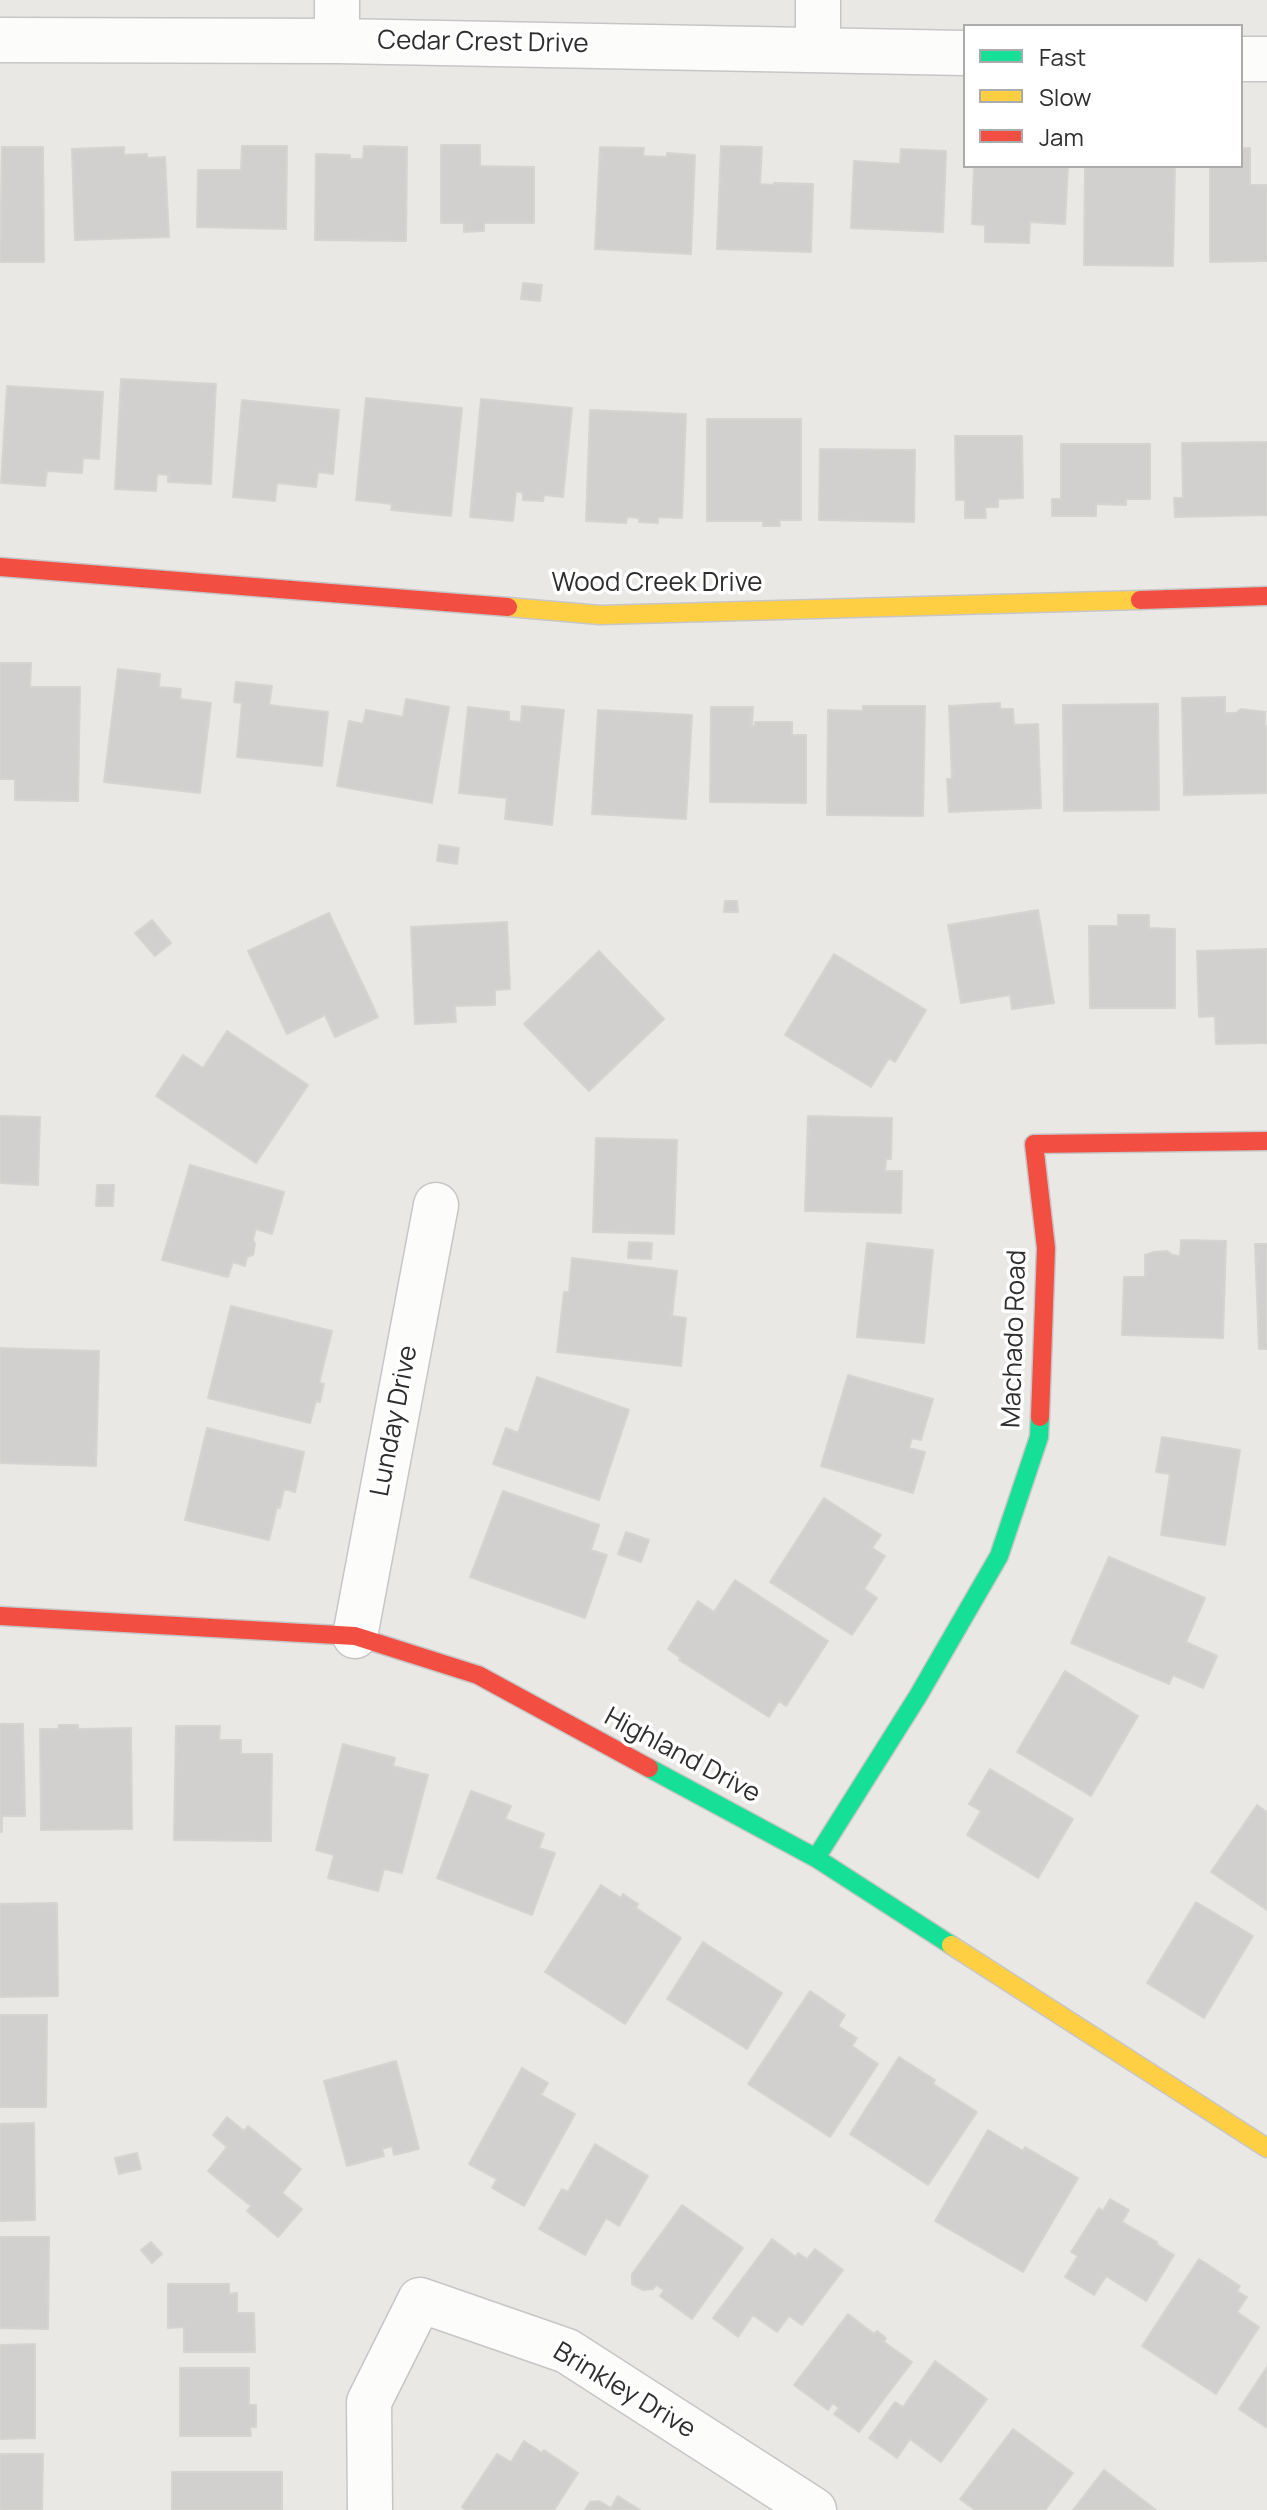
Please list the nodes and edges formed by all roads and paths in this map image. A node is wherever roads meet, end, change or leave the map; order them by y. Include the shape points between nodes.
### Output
1 (818, 0) edge
2 (337, 20) edge
3 (0, 40) edge
4 (818, 49) junction
5 (963, 53) edge
6 (1243, 59) edge
7 (1267, 59) edge
8 (0, 567) edge
9 (1267, 596) edge
10 (1267, 1141) edge
11 (436, 1205) dead end
12 (0, 1616) edge
13 (355, 1636) junction
14 (816, 1858) junction
15 (1262, 2133) edge
16 (370, 2510) edge
17 (814, 2510) edge

1 - 4 street
2 - 3 street, Cedar Crest Drive
2 - 4 street, Cedar Crest Drive
4 - 5 street, Cedar Crest Drive
6 - 7 street
8 - 9 street, Wood Creek Drive via 600,615
10 - 14 street, Machado Road via 1034,1144 1046,1248 1039,1437 999,1556
11 - 13 street, Lunday Drive
12 - 13 street, Highland Drive
13 - 14 street, Highland Drive via 478,1675
14 - 15 street, Highland Drive
16 - 17 street, Brinkley Drive via 369,2402 420,2300 567,2351

